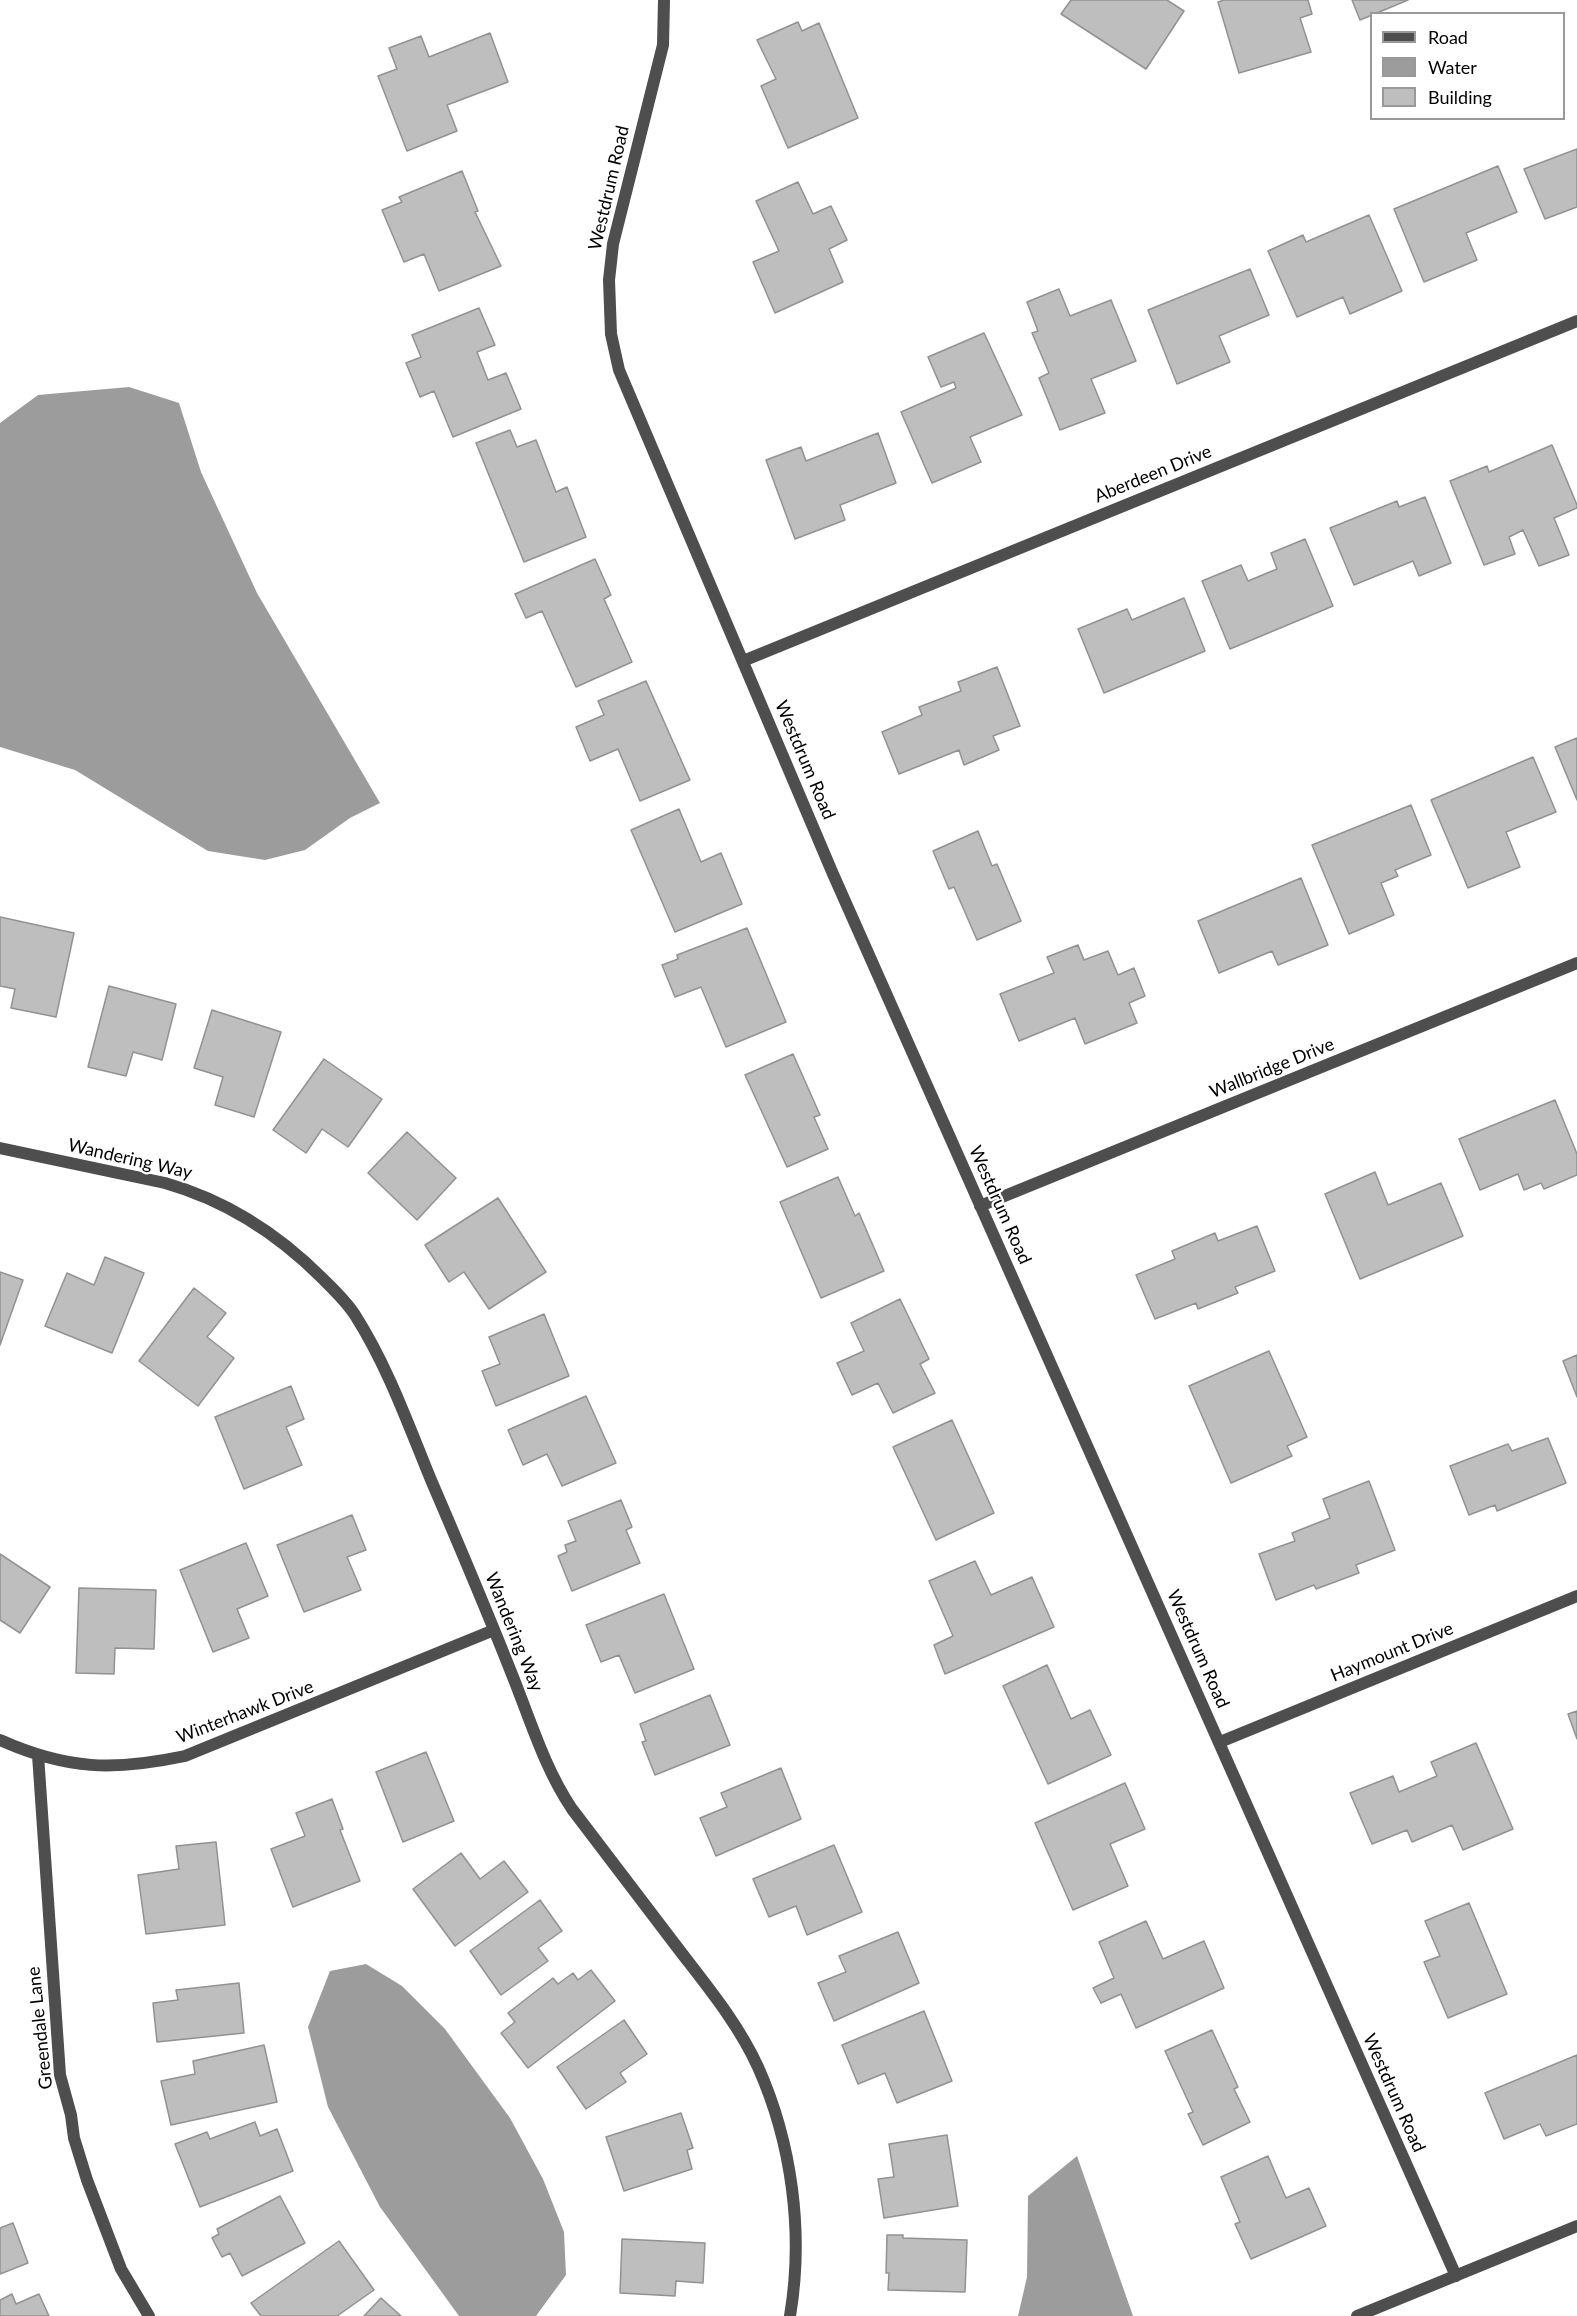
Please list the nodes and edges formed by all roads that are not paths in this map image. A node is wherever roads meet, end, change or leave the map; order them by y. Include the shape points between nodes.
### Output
1 (664, 0) edge
2 (1577, 321) edge
3 (743, 661) junction
4 (1577, 963) edge
5 (0, 1148) edge
6 (980, 1206) junction
7 (1577, 1596) edge
8 (494, 1630) junction
9 (0, 1740) edge
10 (1220, 1742) junction
11 (38, 1755) junction
12 (1577, 2226) edge
13 (1455, 2276) junction
14 (149, 2316) edge
15 (790, 2316) edge
16 (1357, 2316) edge

1 - 3 street, Westdrum Road via 663,45 616,227 609,280 611,334 632,403
2 - 3 street, Aberdeen Drive
3 - 6 street, Westdrum Road
4 - 6 street, Wallbridge Drive
5 - 8 street, Wandering Way via 186,1189 244,1216 311,1267 354,1314 386,1370
6 - 10 street, Westdrum Road
7 - 10 street, Haymount Drive
8 - 11 street, Winterhawk Drive via 185,1756 101,1766
8 - 15 street, Wandering Way via 563,1796 724,2009 757,2065 776,2113 789,2174 796,2254
9 - 11 street, Winterhawk Drive
10 - 13 street, Westdrum Road
11 - 14 street, Greendale Lane via 60,2075 87,2180 122,2269
12 - 13 street
13 - 16 street

